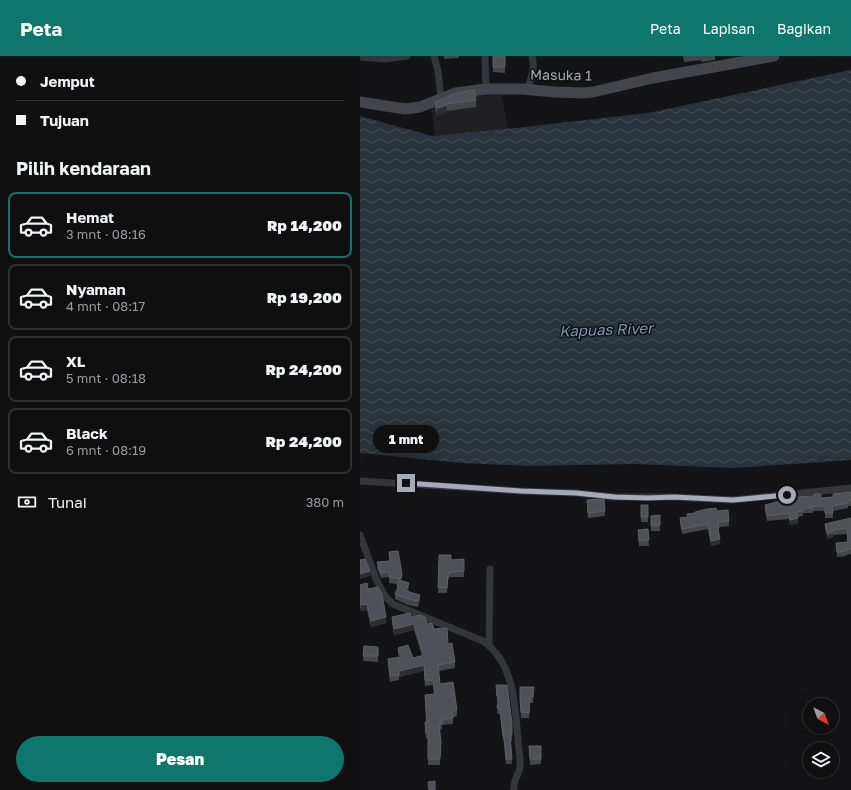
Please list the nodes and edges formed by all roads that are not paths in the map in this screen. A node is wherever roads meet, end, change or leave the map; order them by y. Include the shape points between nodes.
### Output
1 (408, 56) edge
2 (434, 56) edge
3 (485, 56) edge
4 (532, 56) edge
5 (774, 56) edge
6 (360, 57) edge
7 (486, 89) junction
8 (531, 90) junction
9 (441, 98) junction
10 (360, 102) edge
11 (360, 481) edge
12 (851, 488) edge
13 (360, 535) edge
14 (490, 569) dead end
15 (489, 646) junction
16 (514, 790) edge

1 - 6 street via 379,59
2 - 9 street
3 - 7 street
4 - 8 street via 534,69
5 - 8 street, Masuka 1 via 653,78 593,92
7 - 8 street, Masuka 1
7 - 9 street, Masuka 1 via 455,93
9 - 10 street, Masuka 1 via 420,107 405,109
11 - 12 street via 615,497 733,500
13 - 15 street via 376,579 385,596 393,604
14 - 15 street
15 - 16 street via 501,661 510,679 520,766 514,779

